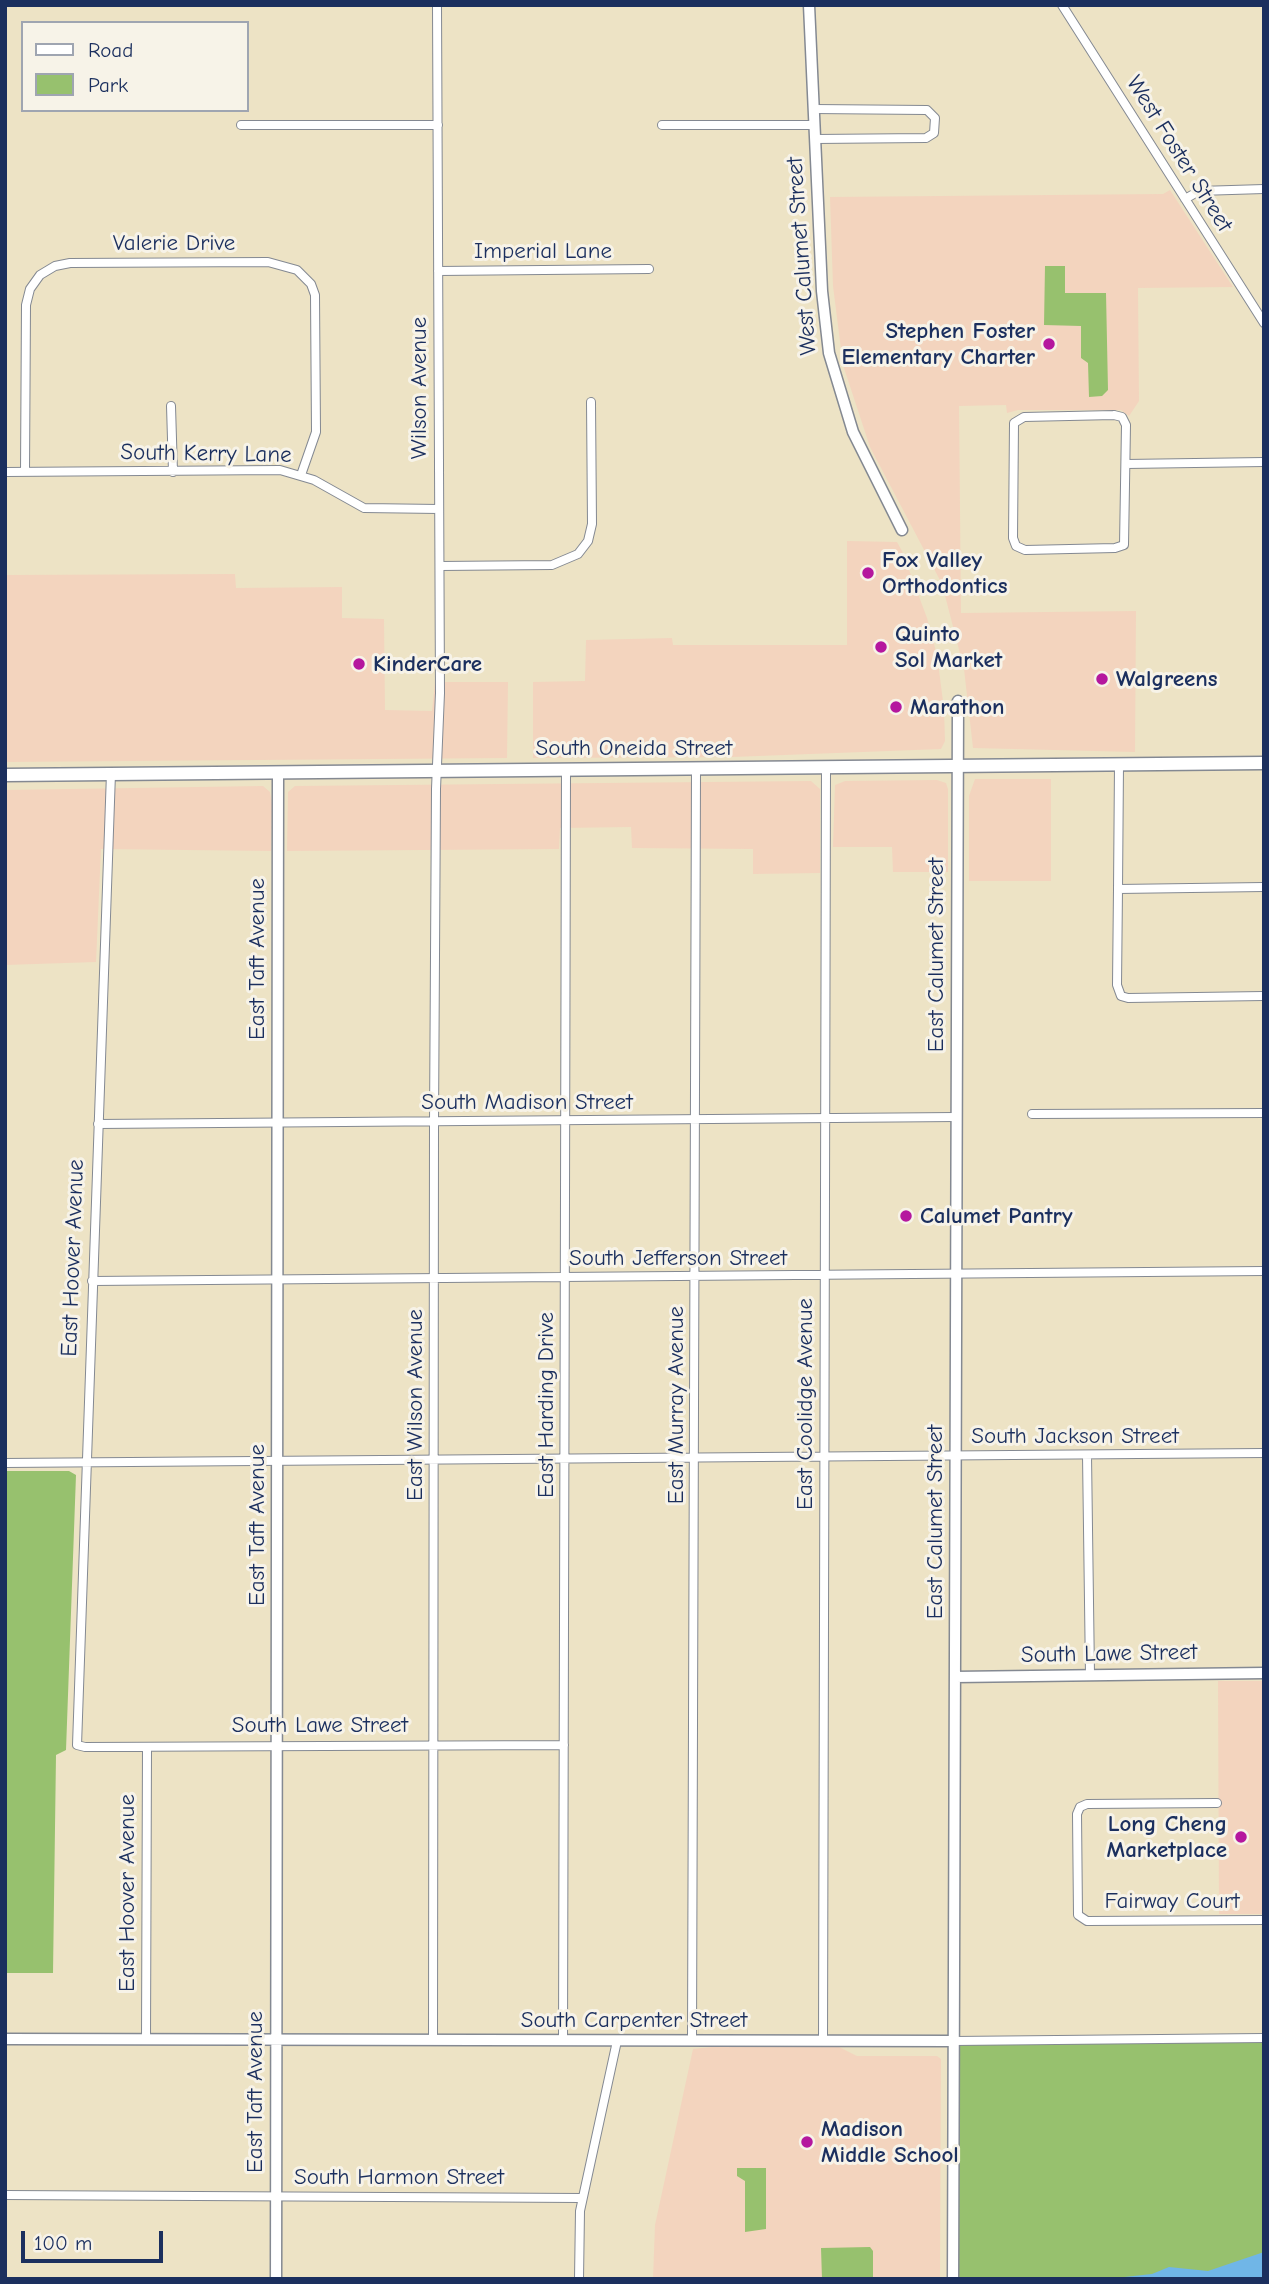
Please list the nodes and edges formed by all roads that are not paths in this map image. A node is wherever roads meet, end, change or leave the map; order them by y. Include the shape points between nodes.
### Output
1 (437, 5) edge
2 (809, 5) edge
3 (1062, 5) edge
4 (813, 109) junction
5 (241, 125) dead end
6 (438, 125) junction
7 (662, 125) dead end
8 (814, 125) junction
9 (815, 139) junction
10 (1264, 189) edge
11 (1185, 199) junction
12 (649, 269) dead end
13 (438, 271) junction
14 (1264, 323) edge
15 (591, 402) dead end
16 (171, 406) dead end
17 (1264, 462) edge
18 (1126, 464) junction
19 (5, 472) edge
20 (25, 472) junction
21 (173, 472) junction
22 (301, 475) junction
23 (439, 509) junction
24 (902, 530) dead end
25 (440, 566) junction
26 (958, 701) dead end
27 (1264, 763) edge
28 (1119, 765) junction
29 (959, 766) junction
30 (826, 768) junction
31 (566, 769) junction
32 (696, 769) junction
33 (438, 770) junction
34 (278, 772) junction
35 (111, 773) junction
36 (5, 775) edge
37 (1264, 887) edge
38 (1118, 889) junction
39 (1264, 996) edge
40 (1264, 1112) edge
41 (1032, 1114) dead end
42 (956, 1117) junction
43 (826, 1119) junction
44 (696, 1120) junction
45 (565, 1121) junction
46 (434, 1122) junction
47 (279, 1123) junction
48 (98, 1124) junction
49 (1264, 1271) edge
50 (957, 1274) junction
51 (825, 1276) junction
52 (695, 1277) junction
53 (565, 1278) junction
54 (434, 1279) junction
55 (279, 1280) junction
56 (92, 1281) junction
57 (1264, 1453) edge
58 (1087, 1455) junction
59 (956, 1456) junction
60 (824, 1458) junction
61 (695, 1459) junction
62 (565, 1460) junction
63 (434, 1461) junction
64 (278, 1462) junction
65 (5, 1463) edge
66 (84, 1463) junction
67 (1264, 1673) edge
68 (1090, 1675) junction
69 (955, 1677) junction
70 (77, 1745) joint
71 (433, 1745) junction
72 (564, 1745) junction
73 (277, 1746) junction
74 (147, 1747) junction
75 (1217, 1803) dead end
76 (1264, 1920) edge
77 (1264, 2038) edge
78 (5, 2039) edge
79 (146, 2039) junction
80 (277, 2040) junction
81 (433, 2040) junction
82 (692, 2040) junction
83 (563, 2041) junction
84 (617, 2041) junction
85 (823, 2041) junction
86 (953, 2041) junction
87 (5, 2195) edge
88 (276, 2196) junction
89 (582, 2198) junction
90 (276, 2279) edge
91 (579, 2279) edge
92 (953, 2279) edge

1 - 6 street, Wilson Avenue
2 - 4 street, West Calumet Street
3 - 11 street, West Foster Street
4 - 8 street, West Calumet Street
4 - 9 street via 927,110 936,118 934,133 926,138
5 - 6 street
6 - 13 street, Wilson Avenue
7 - 8 street
8 - 9 street, West Calumet Street
9 - 24 street, West Calumet Street via 823,311 833,373 853,432
10 - 11 street via 1199,191
11 - 14 street, West Foster Street
12 - 13 street, Imperial Lane
13 - 23 street, Wilson Avenue
15 - 25 street via 592,524 588,541 578,554 552,565
16 - 21 street
17 - 18 street
18 - 18 street via 1124,545 1025,550 1016,546 1012,427 1016,420 1119,416 1126,425
19 - 20 street, South Kerry Lane
20 - 21 street, South Kerry Lane
20 - 22 street, Valerie Drive via 26,305 40,275 70,263 268,262 297,270 315,295 316,432
21 - 22 street, South Kerry Lane via 280,470
22 - 23 street, South Kerry Lane via 364,508
23 - 25 street, Wilson Avenue
25 - 33 street, Wilson Avenue
26 - 29 street
27 - 28 main road, South Oneida Street
28 - 29 main road, South Oneida Street
28 - 38 street
29 - 30 main road, South Oneida Street
29 - 42 street, East Calumet Street
30 - 32 main road, South Oneida Street
30 - 43 street, East Coolidge Avenue
31 - 32 main road, South Oneida Street
31 - 33 main road, South Oneida Street
31 - 45 street, East Harding Drive
32 - 44 street, East Murray Avenue
33 - 34 main road, South Oneida Street
33 - 46 street, East Wilson Avenue
34 - 35 main road, South Oneida Street
34 - 47 street, East Taft Avenue
35 - 36 main road, South Oneida Street
35 - 48 street, East Hoover Avenue
37 - 38 street
38 - 39 street via 1117,985 1121,996
40 - 41 street
42 - 43 street, South Madison Street
42 - 50 street, East Calumet Street
43 - 44 street, South Madison Street
43 - 51 street, East Coolidge Avenue
44 - 45 street, South Madison Street
44 - 52 street, East Murray Avenue
45 - 46 street, South Madison Street
45 - 53 street, East Harding Drive
46 - 47 street, South Madison Street
46 - 54 street, East Wilson Avenue
47 - 48 street, South Madison Street
47 - 55 street, East Taft Avenue
48 - 56 street, East Hoover Avenue
49 - 50 street, South Jefferson Street
50 - 51 street, South Jefferson Street
50 - 59 street, East Calumet Street
51 - 52 street, South Jefferson Street
51 - 60 street, East Coolidge Avenue
52 - 53 street, South Jefferson Street
52 - 61 street, East Murray Avenue
53 - 54 street, South Jefferson Street
53 - 62 street, East Harding Drive
54 - 55 street, South Jefferson Street
54 - 63 street, East Wilson Avenue
55 - 56 street, South Jefferson Street
55 - 64 street, East Taft Avenue
56 - 66 street, East Hoover Avenue
57 - 58 street, South Jackson Street
58 - 59 street, South Jackson Street
58 - 68 street
59 - 60 street, South Jackson Street
59 - 69 street, East Calumet Street
60 - 61 street, South Jackson Street
60 - 85 street, East Coolidge Avenue
61 - 62 street, South Jackson Street
61 - 82 street, East Murray Avenue
62 - 63 street, South Jackson Street
62 - 72 street, East Harding Drive
63 - 64 street, South Jackson Street
63 - 71 street, East Wilson Avenue
64 - 66 street, South Jackson Street
64 - 73 street, East Taft Avenue
65 - 66 street, South Jackson Street
66 - 70 street, East Hoover Avenue
67 - 68 street, South Lawe Street
68 - 69 street, South Lawe Street
69 - 86 street, East Calumet Street
70 - 74 street, South Lawe Street
71 - 72 street, South Lawe Street
71 - 73 street, South Lawe Street
71 - 81 street, East Wilson Avenue
72 - 83 street, East Harding Drive
73 - 74 street, South Lawe Street
73 - 80 street, East Taft Avenue
74 - 79 street, East Hoover Avenue
75 - 76 street, Fairway Court via 1083,1804 1077,1814 1078,1915 1087,1921
77 - 86 street, South Carpenter Street
78 - 79 street, South Carpenter Street
79 - 80 street, South Carpenter Street
80 - 81 street, South Carpenter Street
80 - 88 street, East Taft Avenue
81 - 83 street, South Carpenter Street
82 - 84 street, South Carpenter Street
82 - 85 street, South Carpenter Street
83 - 84 street, South Carpenter Street
84 - 89 street
85 - 86 street, South Carpenter Street
86 - 92 street, East Calumet Street
87 - 88 street, South Harmon Street
88 - 89 street, South Harmon Street
88 - 90 street, East Taft Avenue
89 - 91 street

